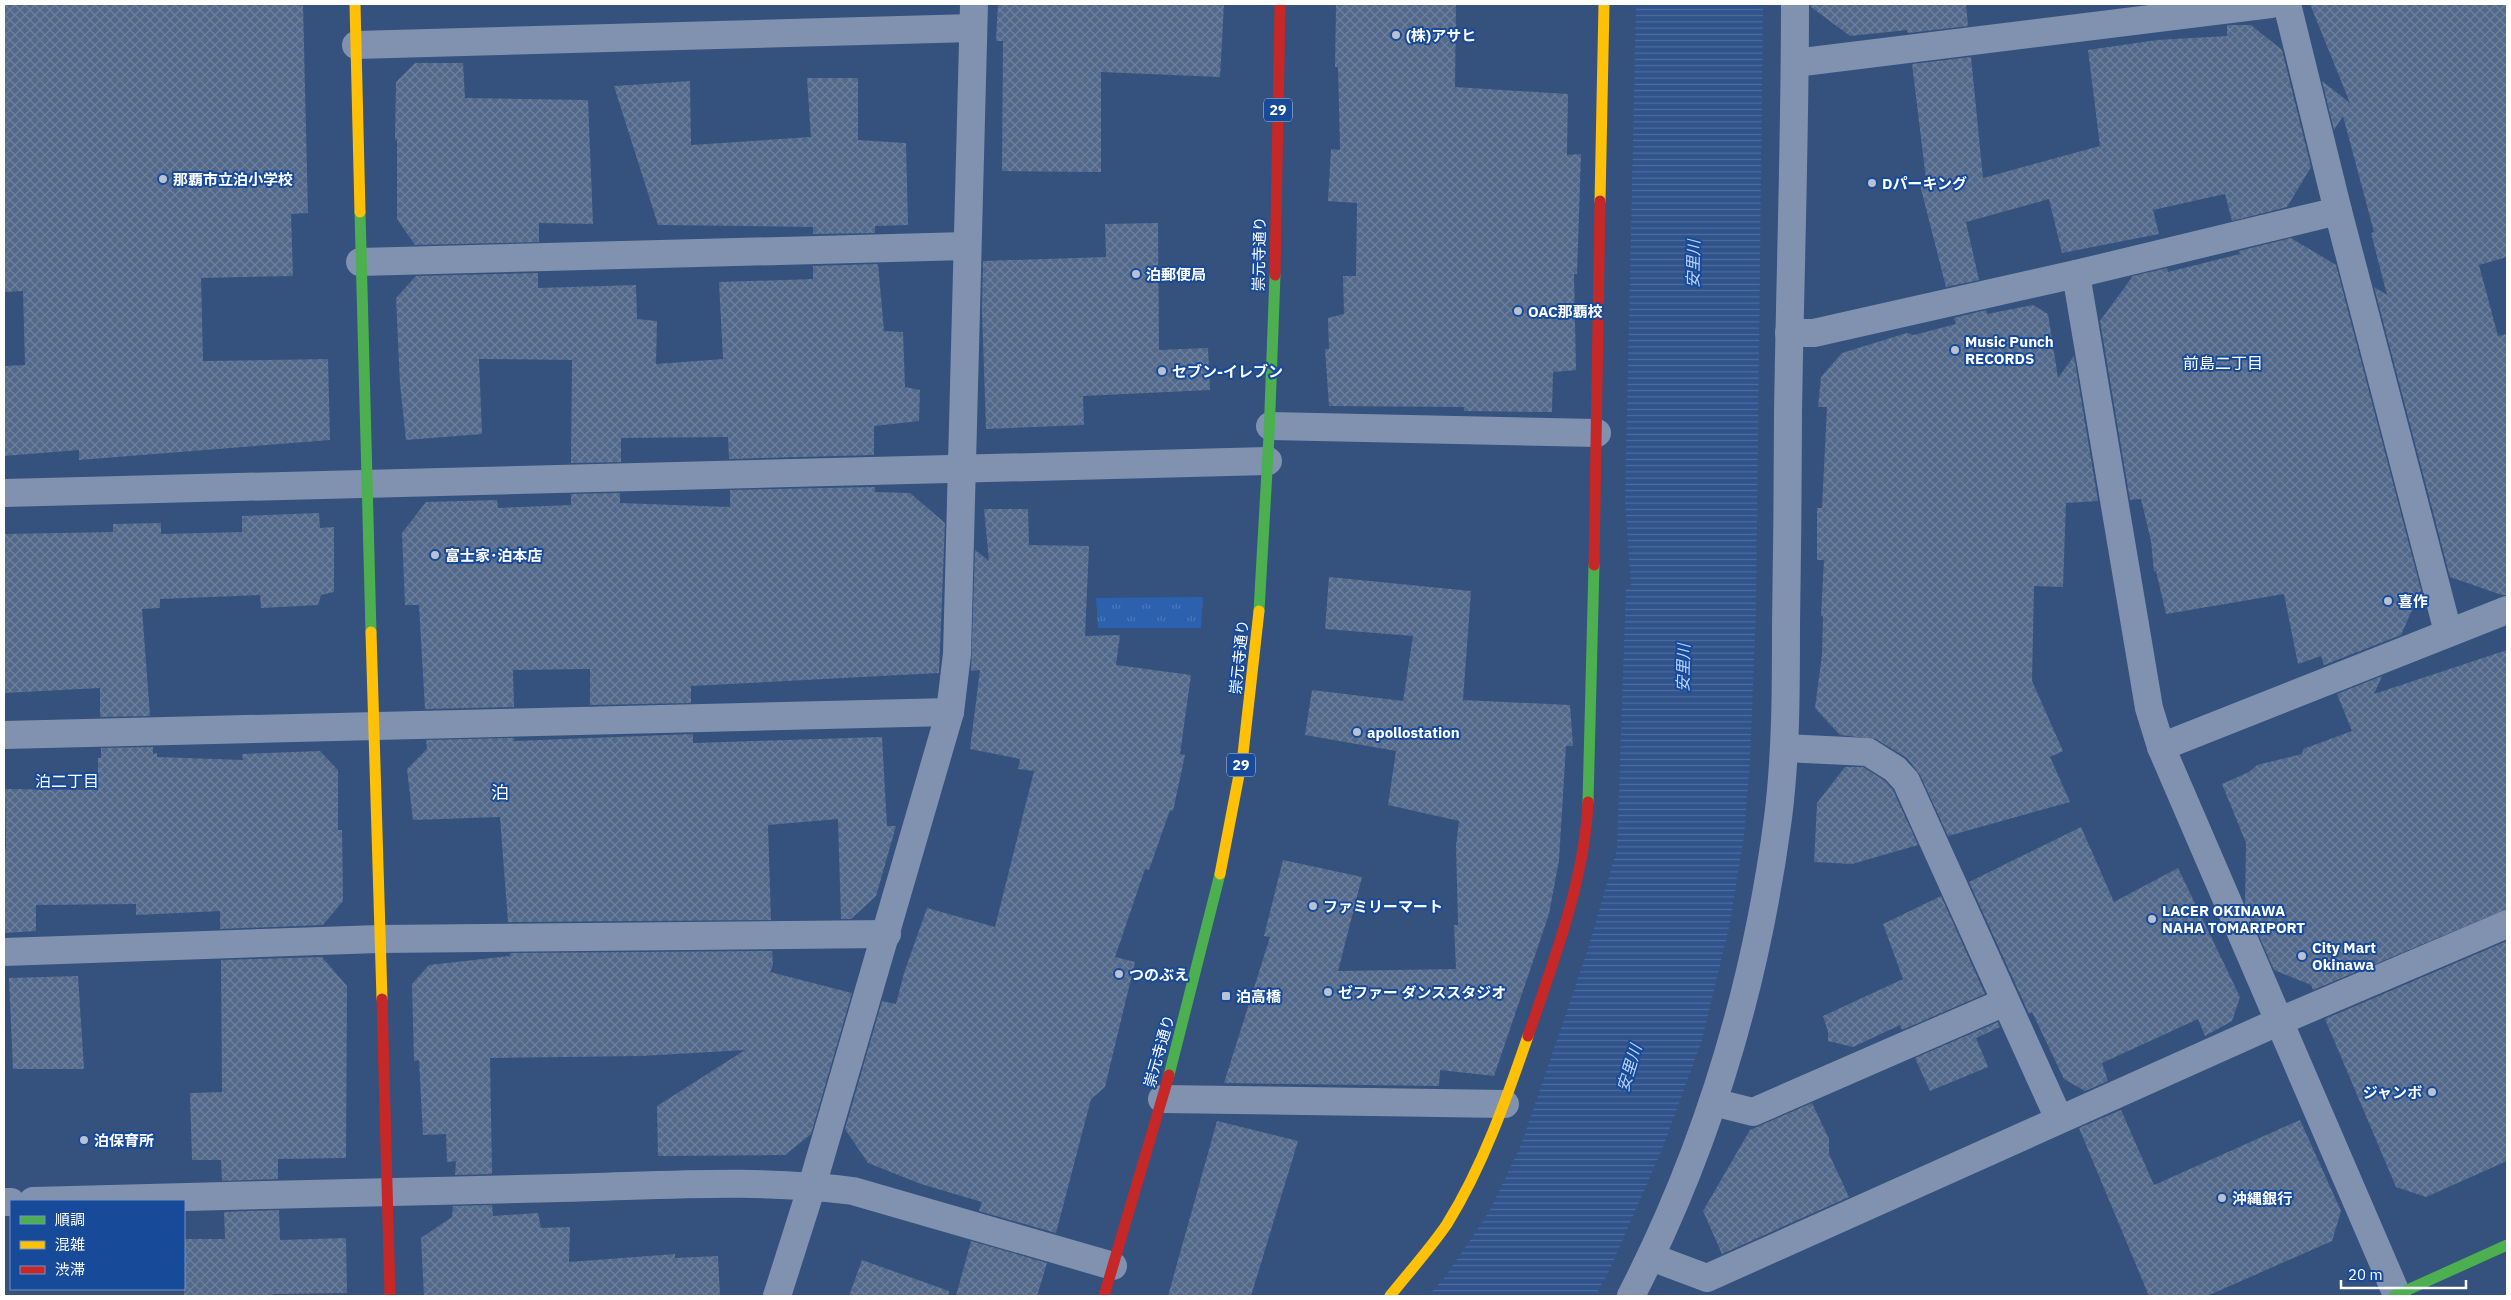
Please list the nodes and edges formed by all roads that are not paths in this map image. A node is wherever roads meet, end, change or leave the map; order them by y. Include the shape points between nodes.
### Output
1 (355, 4) edge
2 (1280, 4) edge
3 (1604, 4) edge
4 (1796, 4) edge
5 (2271, 4) edge
6 (2287, 4) edge
7 (974, 16) edge
8 (356, 45) junction
9 (1795, 63) junction
10 (2338, 211) junction
11 (966, 246) junction
12 (360, 262) junction
13 (2076, 274) junction
14 (1789, 333) junction
15 (1270, 426) junction
16 (1597, 433) junction
17 (1268, 461) junction
18 (963, 468) junction
19 (366, 483) junction
20 (4, 493) edge
21 (2507, 610) edge
22 (2448, 632) junction
23 (950, 712) junction
24 (373, 726) junction
25 (4, 735) edge
26 (2160, 747) junction
27 (1784, 748) junction
28 (2507, 924) edge
29 (887, 934) junction
30 (379, 939) junction
31 (4, 952) edge
32 (2005, 1002) junction
33 (2280, 1021) junction
34 (1162, 1099) junction
35 (1713, 1102) junction
36 (1505, 1104) junction
37 (2059, 1119) junction
38 (812, 1186) junction
39 (388, 1191) junction
40 (68, 1200) edge
41 (2507, 1245) edge
42 (1651, 1257) junction
43 (1113, 1266) junction
44 (390, 1296) edge
45 (777, 1296) edge
46 (1104, 1296) edge
47 (1390, 1296) edge
48 (1631, 1296) edge
49 (2395, 1296) edge

1 - 8 main road
2 - 15 main road, 崇元寺通り / 29
3 - 16 main road
4 - 9 street
5 - 9 street
6 - 10 street
7 - 8 street
7 - 11 street
8 - 12 main road
9 - 14 street
10 - 13 street
10 - 22 street
11 - 12 street
11 - 18 street
12 - 19 main road
13 - 14 street via 1814,333
13 - 26 street via 2149,708
14 - 27 street
15 - 16 street
15 - 17 main road, 崇元寺通り / 29
16 - 36 main road via 1587,830 1561,940
17 - 18 street
17 - 34 main road, 崇元寺通り / 29 via 1254,671 1243,753 1202,954
18 - 19 street
18 - 23 street via 957,654
19 - 20 street
19 - 24 main road
21 - 22 street
22 - 26 street
23 - 24 street
23 - 29 street
24 - 25 street
24 - 30 main road
26 - 33 street
27 - 32 street via 1868,752 1895,769 1906,781
27 - 35 street via 1778,817 1762,916 1738,1021
28 - 33 street
29 - 30 street
29 - 38 street
30 - 31 street
30 - 39 main road
32 - 35 street via 1753,1112
32 - 37 street
33 - 37 street
33 - 49 street
34 - 36 street
34 - 43 main road, 崇元寺通り / 29
35 - 42 street via 1680,1192
36 - 47 main road via 1475,1173 1446,1225
37 - 42 street via 1707,1278
38 - 39 street
38 - 43 street via 853,1191
38 - 45 street
39 - 40 street
39 - 44 main road
41 - 49 main road
42 - 48 street
43 - 46 main road, 崇元寺通り / 29

